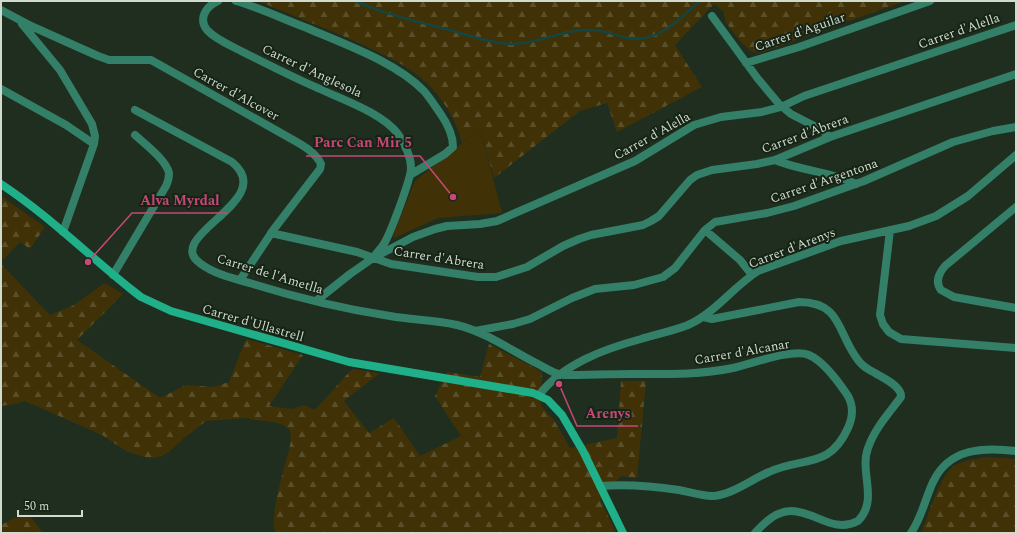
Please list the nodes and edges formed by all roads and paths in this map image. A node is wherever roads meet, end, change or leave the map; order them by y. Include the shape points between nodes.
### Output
1 (218, 1) edge
2 (236, 1) edge
3 (930, 1) edge
4 (1, 10) edge
5 (712, 16) dead end
6 (17, 18) junction
7 (1016, 25) edge
8 (746, 63) junction
9 (1016, 74) edge
10 (1, 88) edge
11 (781, 106) junction
12 (136, 110) dead end
13 (1016, 127) edge
14 (136, 135) dead end
15 (830, 137) junction
16 (94, 144) junction
17 (1016, 155) edge
18 (775, 160) junction
19 (410, 175) junction
20 (1, 184) edge
21 (856, 184) junction
22 (1016, 207) edge
23 (705, 230) junction
24 (890, 230) junction
25 (63, 232) junction
26 (271, 233) junction
27 (373, 258) junction
28 (113, 275) junction
29 (752, 275) junction
30 (240, 280) junction
31 (316, 301) junction
32 (1016, 308) edge
33 (703, 316) junction
34 (474, 331) junction
35 (1016, 348) edge
36 (559, 375) junction
37 (539, 395) junction
38 (1016, 451) edge
39 (600, 486) junction
40 (623, 533) edge
41 (755, 533) edge
42 (911, 533) edge

1 - 19 street, Carrer d'Anglesola via 207,8 203,18 203,23 210,33 382,121 393,129 403,144 410,161
2 - 19 street via 384,62 423,90 444,119 451,133 453,147
3 - 8 street, Carrer d'Aguilar
4 - 6 street, Carrer d'Alcover
5 - 8 street
6 - 16 street via 60,70 92,124
6 - 26 street, Carrer d'Alcover via 104,58 151,60 316,155 321,164 320,169
7 - 11 street, Carrer d'Alella
8 - 11 street
9 - 15 street, Carrer d'Abrera
10 - 16 street
11 - 15 street
11 - 27 street, Carrer d'Alella via 762,112 721,117 694,125 635,161 510,216 480,224 435,228
12 - 30 street, Carrer de l'Ametlla via 238,167 244,183 241,193 201,234 192,251 194,259 202,266
13 - 21 street, Carrer d'Argentona via 953,142
14 - 28 street via 163,162 169,178
15 - 18 street, Carrer d'Abrera
16 - 25 street
17 - 24 street, Carrer d'Arenys via 947,211 919,223
18 - 21 street via 841,177
18 - 27 street, Carrer d'Abrera via 712,170 697,175 652,221 578,239 527,267 496,277 415,268
19 - 27 street, Carrer d'Anglesola via 385,243
20 - 25 street, Carrer d'Ullastrell
21 - 23 street, Carrer d'Argentona via 780,210 719,221
22 - 32 street via 945,266 938,283 941,290 954,297
23 - 29 street via 740,260
23 - 34 street, Carrer d'Argentona via 676,268 662,277 634,285 595,289 530,319
24 - 29 street, Carrer d'Arenys via 825,246
24 - 35 street via 880,311 883,324 889,332 901,340
25 - 28 street, Carrer d'Ullastrell
26 - 27 street, Carrer d'Abrera via 357,252
26 - 30 street, Carrer d'Alcover
27 - 31 street, Carrer d'Alella
28 - 37 street, Carrer d'Ullastrell via 141,297 171,311 348,362
29 - 33 street, Carrer d'Arenys
30 - 31 street, Carrer de l'Ametlla
31 - 34 street, Carrer de l'Ametlla via 361,312 457,325
33 - 36 street, Carrer d'Arenys via 688,325 610,348
33 - 41 street via 712,319 795,303 822,306 832,314 859,361 891,383 902,394 867,448 868,500 864,512 857,521 837,530 790,511 774,516
34 - 36 street, Carrer de l'Ametlla
36 - 37 street, Carrer d'Arenys
36 - 39 street, Carrer d'Alcanar via 696,373 733,368 784,355 805,354 813,357 830,373 852,404 850,424 842,440 831,452 820,459 779,467 726,493 708,496 639,485
37 - 39 street via 548,400 562,416
38 - 42 street via 972,452 954,457 947,462 932,483 922,512
39 - 40 street

